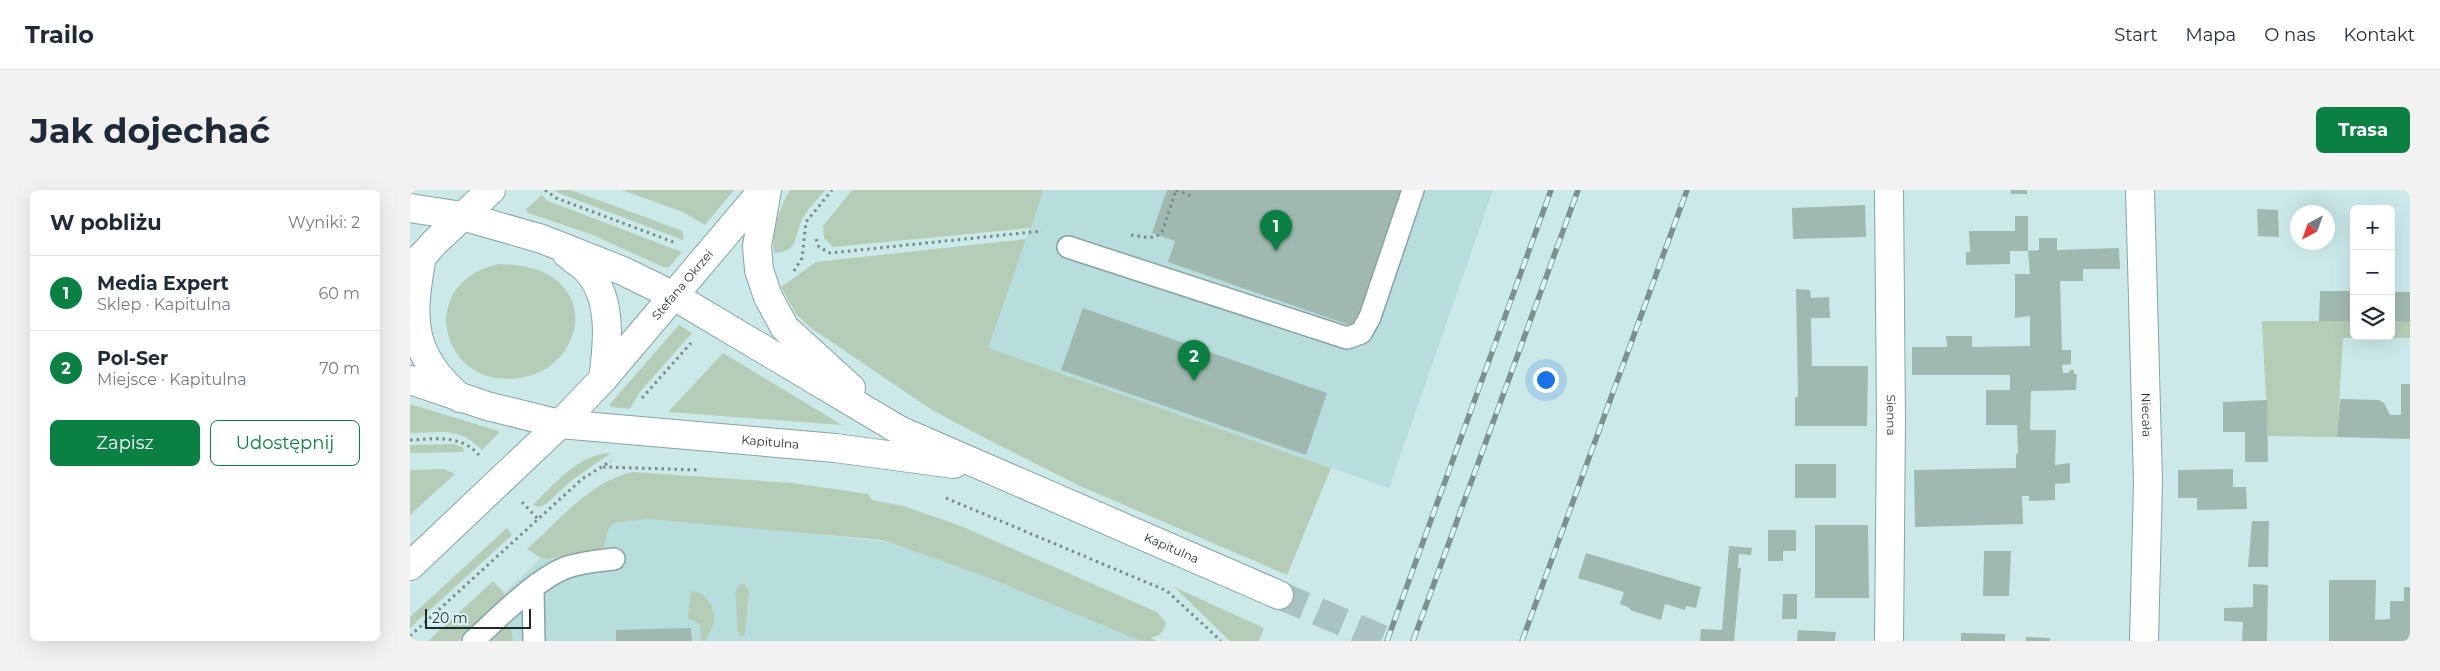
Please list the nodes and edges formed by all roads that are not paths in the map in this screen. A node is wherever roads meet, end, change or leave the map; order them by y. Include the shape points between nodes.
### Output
1 (491, 190) edge
2 (763, 190) edge
3 (767, 190) edge
4 (1413, 190) edge
5 (1889, 190) edge
6 (2140, 190) edge
7 (410, 208) edge
8 (462, 216) junction
9 (542, 239) junction
10 (1068, 247) dead end
11 (416, 263) edge
12 (674, 296) junction
13 (603, 378) junction
14 (410, 380) edge
15 (460, 398) junction
16 (560, 424) junction
17 (899, 430) junction
18 (981, 467) junction
19 (614, 559) dead end
20 (410, 566) edge
21 (533, 590) junction
22 (1279, 595) tunnel mouth
23 (473, 641) edge
24 (534, 641) edge
25 (1889, 641) edge
26 (2144, 641) edge

1 - 8 street
2 - 12 street, Stefana Okrzei
3 - 17 street, Kapitulna via 757,239 758,260 774,310 785,328
4 - 10 lane via 1370,317 1361,333 1347,338
5 - 25 street, Sienna
6 - 26 street, Niecała via 2148,482
7 - 8 street
8 - 9 street
8 - 11 street
9 - 12 street, Kapitulna via 623,271
9 - 13 street via 580,264 596,283 606,314 607,352
11 - 15 street via 412,316 415,338 424,363 438,381
12 - 13 street, Stefana Okrzei
12 - 17 street, Kapitulna
13 - 16 street, Stefana Okrzei
14 - 15 street, Kapitulna
15 - 16 street, Kapitulna
16 - 18 street, Kapitulna via 835,448
16 - 20 street
17 - 18 street, Kapitulna
18 - 22 street, Kapitulna
19 - 21 lane via 584,562 562,569
21 - 23 lane
21 - 24 lane

